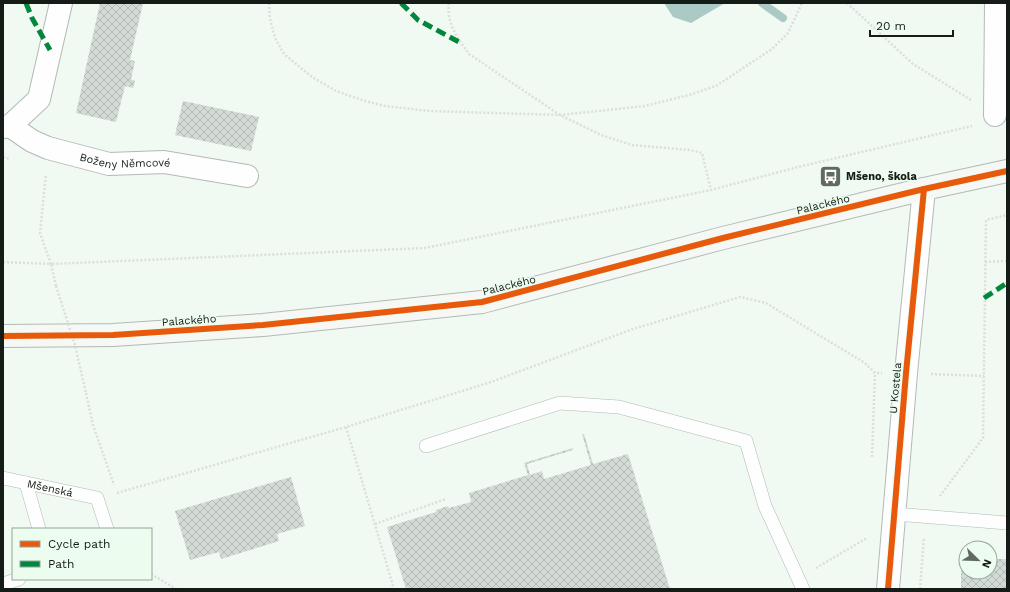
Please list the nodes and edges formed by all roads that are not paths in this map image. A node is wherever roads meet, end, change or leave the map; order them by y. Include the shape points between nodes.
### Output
1 (61, 3) edge
2 (996, 3) edge
3 (995, 115) road end
4 (6, 127) edge
5 (1007, 171) edge
6 (247, 176) dead end
7 (924, 189) junction
8 (3, 336) edge
9 (426, 446) dead end
10 (3, 478) edge
11 (26, 483) junction
12 (895, 514) junction
13 (1007, 523) edge
14 (39, 528) edge
15 (107, 528) edge
16 (16, 580) edge
17 (800, 583) edge
18 (3, 584) edge
19 (888, 589) edge

1 - 4 street, Boženy Němcové via 39,99
2 - 3 street
4 - 6 street, Boženy Němcové via 48,148 109,164 164,162
5 - 7 street, Palackého
7 - 8 street, Palackého via 723,238 482,302 262,325 112,335
7 - 12 street, U Kostela
9 - 17 lane via 560,403 619,407 746,441 765,506
10 - 11 lane, Mšenská
11 - 14 lane
11 - 15 lane, Mšenská via 97,498
12 - 13 lane
12 - 19 street, U Kostela
16 - 18 lane

